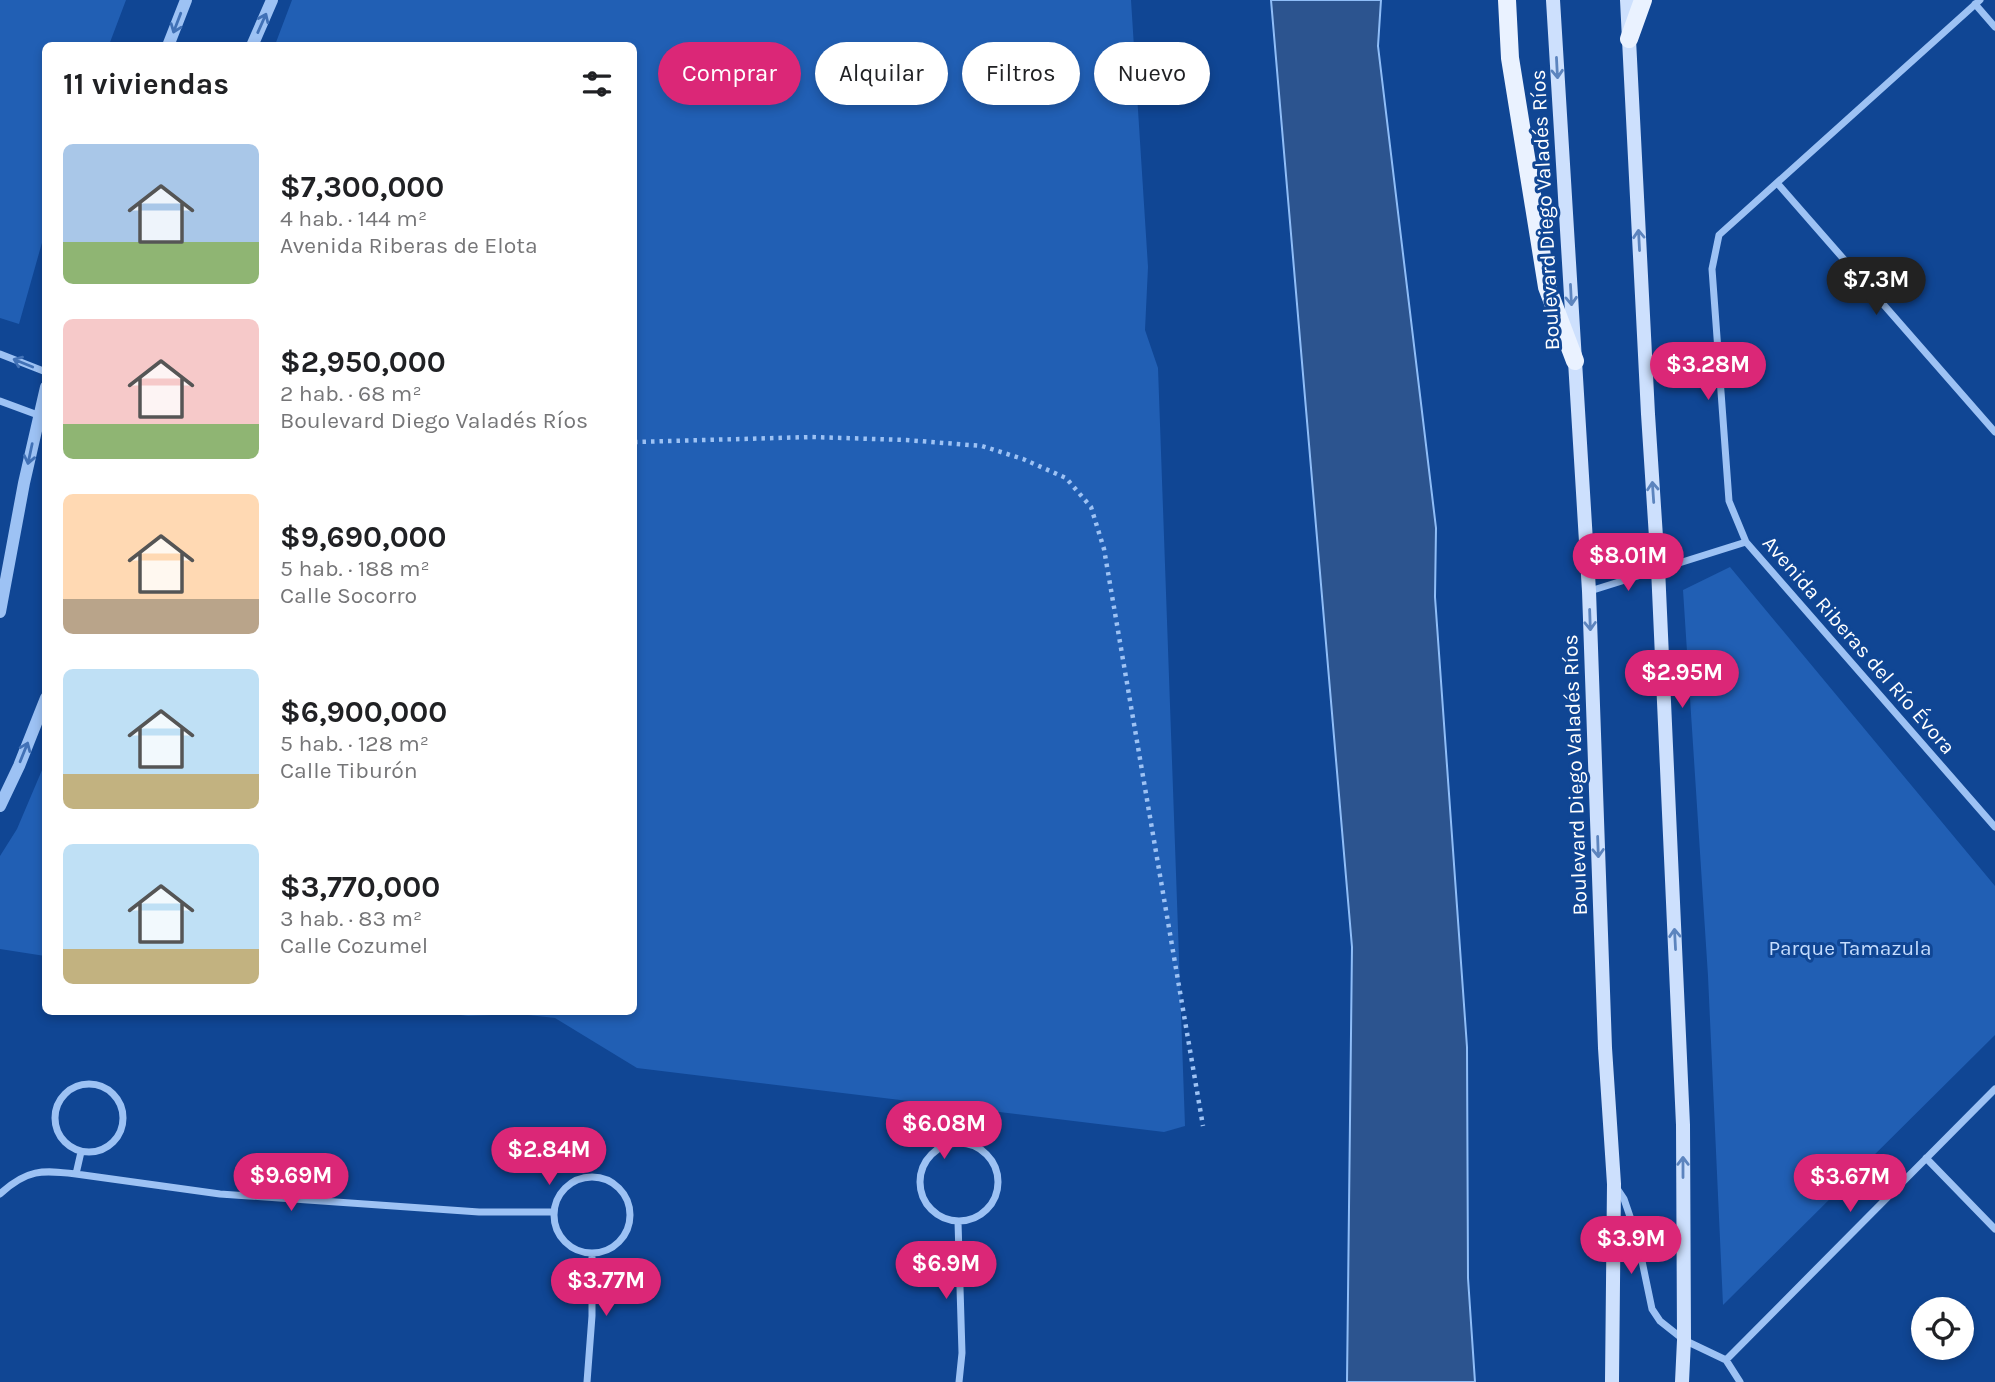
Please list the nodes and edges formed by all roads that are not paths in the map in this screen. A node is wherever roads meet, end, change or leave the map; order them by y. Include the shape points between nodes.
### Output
1 (186, 0) edge
2 (272, 0) edge
3 (1507, 0) edge
4 (1553, 0) edge
5 (1627, 0) edge
6 (1643, 0) edge
7 (1978, 2) edge
8 (1995, 27) edge
9 (1629, 39) junction
10 (170, 42) edge
11 (255, 42) edge
12 (1778, 184) junction
13 (0, 354) edge
14 (1575, 361) junction
15 (42, 370) edge
16 (0, 401) edge
17 (42, 416) edge
18 (1995, 432) edge
19 (1746, 542) junction
20 (1658, 568) junction
21 (1589, 591) junction
22 (0, 612) edge
23 (42, 708) edge
24 (0, 806) edge
25 (1995, 827) edge
26 (1995, 1089) edge
27 (81, 1152) junction
28 (1926, 1158) junction
29 (76, 1174) junction
30 (1614, 1184) junction
31 (0, 1194) edge
32 (554, 1213) junction
33 (958, 1222) junction
34 (1995, 1229) edge
35 (592, 1253) junction
36 (1684, 1340) junction
37 (1726, 1360) junction
38 (587, 1382) edge
39 (959, 1382) edge
40 (1612, 1382) edge
41 (1682, 1382) edge
42 (1740, 1382) edge

1 -> 10 street
11 -> 2 street
3 - 14 main road via 1510,58 1547,287
4 -> 14 main road, Boulevard Diego Valadés Ríos
5 - 9 main road
6 - 9 main road
7 - 8 street
7 - 12 street, Avenida Riberas del Río Évora
20 -> 9 main road
12 - 18 street
12 - 19 street, Avenida Riberas del Río Évora via 1719,235 1713,259 1729,500
15 -> 13 street
14 - 21 main road, Boulevard Diego Valadés Ríos
16 - 17 street
17 -> 22 street
19 - 20 street
19 - 25 street, Avenida Riberas del Río Évora
20 - 21 street
36 -> 20 main road via 1683,1125
21 -> 30 main road, Boulevard Diego Valadés Ríos
24 -> 23 street
26 - 28 street
27 - 27 street via 106,1148 122,1128 120,1103 113,1093 90,1083 66,1091 54,1113 60,1138
27 - 29 street
28 - 34 street
28 - 37 street
29 - 31 street via 27,1174
29 - 32 street via 220,1194
30 - 36 street via 1637,1237 1652,1309
30 - 40 main road, Boulevard Diego Valadés Ríos
32 - 35 street via 555,1225 568,1245
32 - 35 street via 557,1200 574,1182 598,1178 620,1189 627,1200 629,1224 616,1245
33 - 33 street via 934,1212 920,1190 920,1177 931,1154 954,1142 979,1147 990,1156 999,1180 992,1205 983,1214
33 - 39 street
35 - 38 street
36 - 37 street
36 - 41 main road
37 - 42 street

